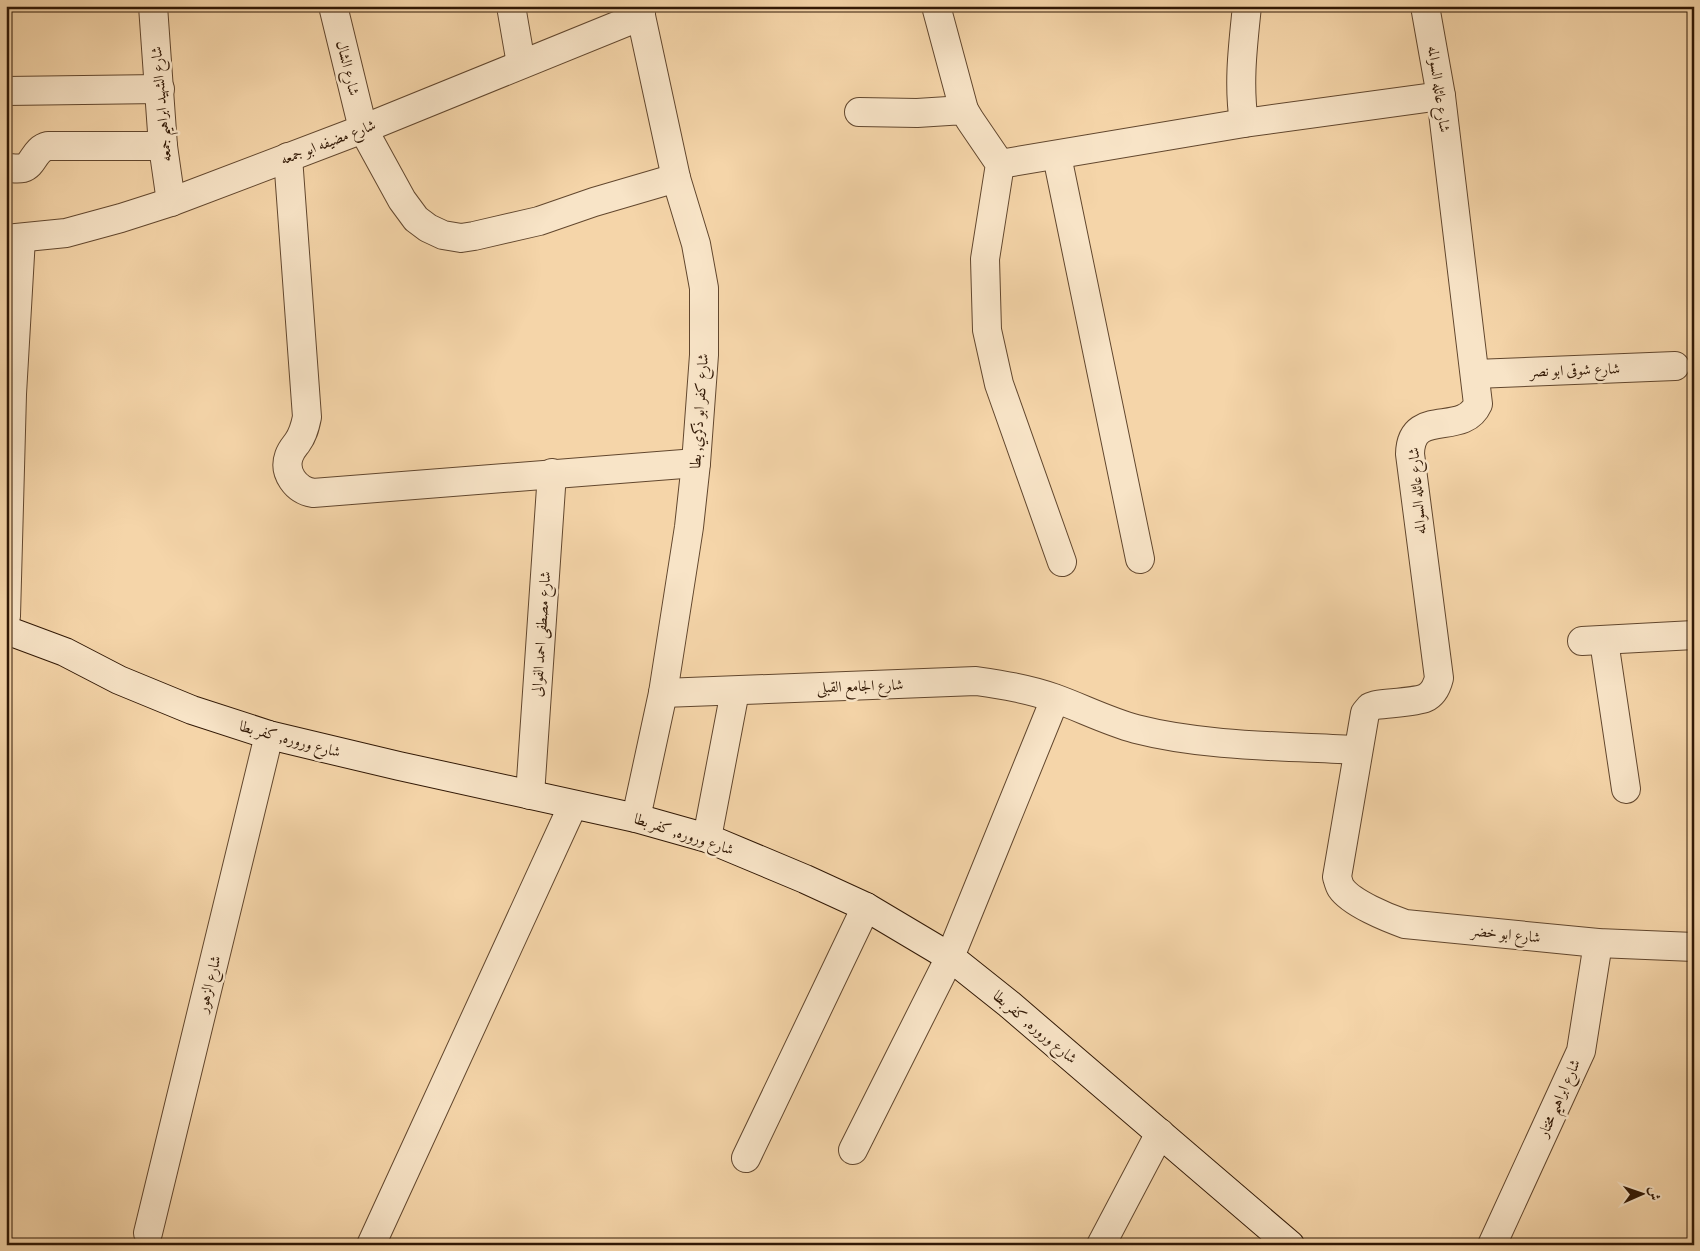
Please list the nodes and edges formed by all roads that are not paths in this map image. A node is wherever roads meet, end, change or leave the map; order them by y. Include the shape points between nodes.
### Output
1 (153, 6) edge
2 (333, 6) edge
3 (511, 6) edge
4 (936, 6) edge
5 (1247, 6) edge
6 (1426, 6) edge
7 (641, 11) edge
8 (522, 64) junction
9 (160, 88) junction
10 (6, 91) edge
11 (1441, 96) junction
12 (964, 110) junction
13 (860, 112) dead end
14 (1244, 122) junction
15 (363, 130) junction
16 (163, 146) junction
17 (1057, 156) junction
18 (288, 157) junction
19 (1000, 164) junction
20 (6, 168) edge
21 (676, 178) junction
22 (171, 202) junction
23 (14, 239) edge
24 (1674, 366) dead end
25 (1475, 374) junction
26 (9, 394) edge
27 (696, 463) junction
28 (552, 473) junction
29 (1140, 559) dead end
30 (1062, 562) dead end
31 (6, 616) edge
32 (6, 630) edge
33 (1694, 635) edge
34 (735, 690) junction
35 (663, 693) junction
36 (1055, 699) junction
37 (269, 735) junction
38 (1358, 750) junction
39 (1626, 789) dead end
40 (530, 795) junction
41 (573, 805) junction
42 (636, 818) junction
43 (707, 838) junction
44 (1336, 877) joint
45 (866, 907) junction
46 (1598, 943) junction
47 (1694, 947) edge
48 (950, 958) junction
49 (1160, 1133) junction
50 (853, 1150) dead end
51 (746, 1158) dead end
52 (148, 1233) dead end
53 (371, 1245) edge
54 (1101, 1245) edge
55 (1290, 1245) edge
56 (1492, 1245) edge

1 - 9 street, شارع الشهيد ابراهيم جمعه
2 - 15 street, شارع الشال
3 - 8 street
4 - 12 street
5 - 14 street via 1240,82
6 - 11 street, شارع عائله السوالمه
7 - 8 street, شارع مضيفه ابو جمعه
7 - 21 street, شارع كفر ابو ذكري, بطا
8 - 15 street, شارع مضيفه ابو جمعه
9 - 10 street
9 - 16 street, شارع الشهيد ابراهيم جمعه
11 - 14 street
11 - 25 street, شارع عائله السوالمه
12 - 13 street
12 - 19 street
14 - 17 street
15 - 18 street, شارع مضيفه ابو جمعه
15 - 21 street, شارع الشال via 416,219 443,235 461,238 539,221
16 - 20 street via 48,146 41,148 25,167
16 - 22 street, شارع الشهيد ابراهيم جمعه
17 - 19 street
17 - 29 street
18 - 22 street, شارع مضيفه ابو جمعه
18 - 28 street via 307,417 305,430 288,457 287,464 295,484 313,493
19 - 30 street via 985,259 987,330 999,384
21 - 27 street, شارع كفر ابو ذكري, بطا via 696,244 704,288 704,355
22 - 23 street, شارع مضيفه ابو جمعه via 66,233
23 - 26 street
24 - 25 street, شارع شوقى ابو نصر
25 - 38 street, شارع عائله السوالمه via 1478,404 1474,413 1467,418 1421,428 1411,444 1439,678 1437,687 1424,698 1370,707 1365,713
26 - 31 street
27 - 28 street
27 - 35 street, شارع كفر ابو ذكري, بطا
28 - 40 street, شارع مصطفى احمد الفوالى
32 - 37 street, شارع وروره, كفر بطا via 65,652 119,680 192,710
33 - 39 street via 1593,641
34 - 35 street, شارع الجامع القبلى
34 - 36 street, شارع الجامع القبلى via 976,681 1016,687
34 - 43 street
35 - 42 street, شارع كفر ابو ذكري, بطا
36 - 38 street, شارع الجامع القبلى via 1101,718 1175,738
36 - 48 street
37 - 40 street, شارع وروره, كفر بطا
37 - 52 street, شارع الزهور
38 - 44 street, شارع عائله السوالمه
40 - 41 street, شارع وروره, كفر بطا
41 - 42 street, شارع وروره, كفر بطا
41 - 53 street
42 - 43 street, شارع وروره, كفر بطا
43 - 45 street, شارع وروره, كفر بطا
44 - 46 street, شارع ابو خضر via 1347,894 1379,914 1405,924
45 - 48 street, شارع وروره, كفر بطا
45 - 51 street
46 - 47 street, شارع ابو خضر
46 - 56 street, شارع ابراهيم مختار via 1581,1051
48 - 49 street, شارع وروره, كفر بطا
48 - 50 street
49 - 54 street
49 - 55 street, شارع وروره, كفر بطا

